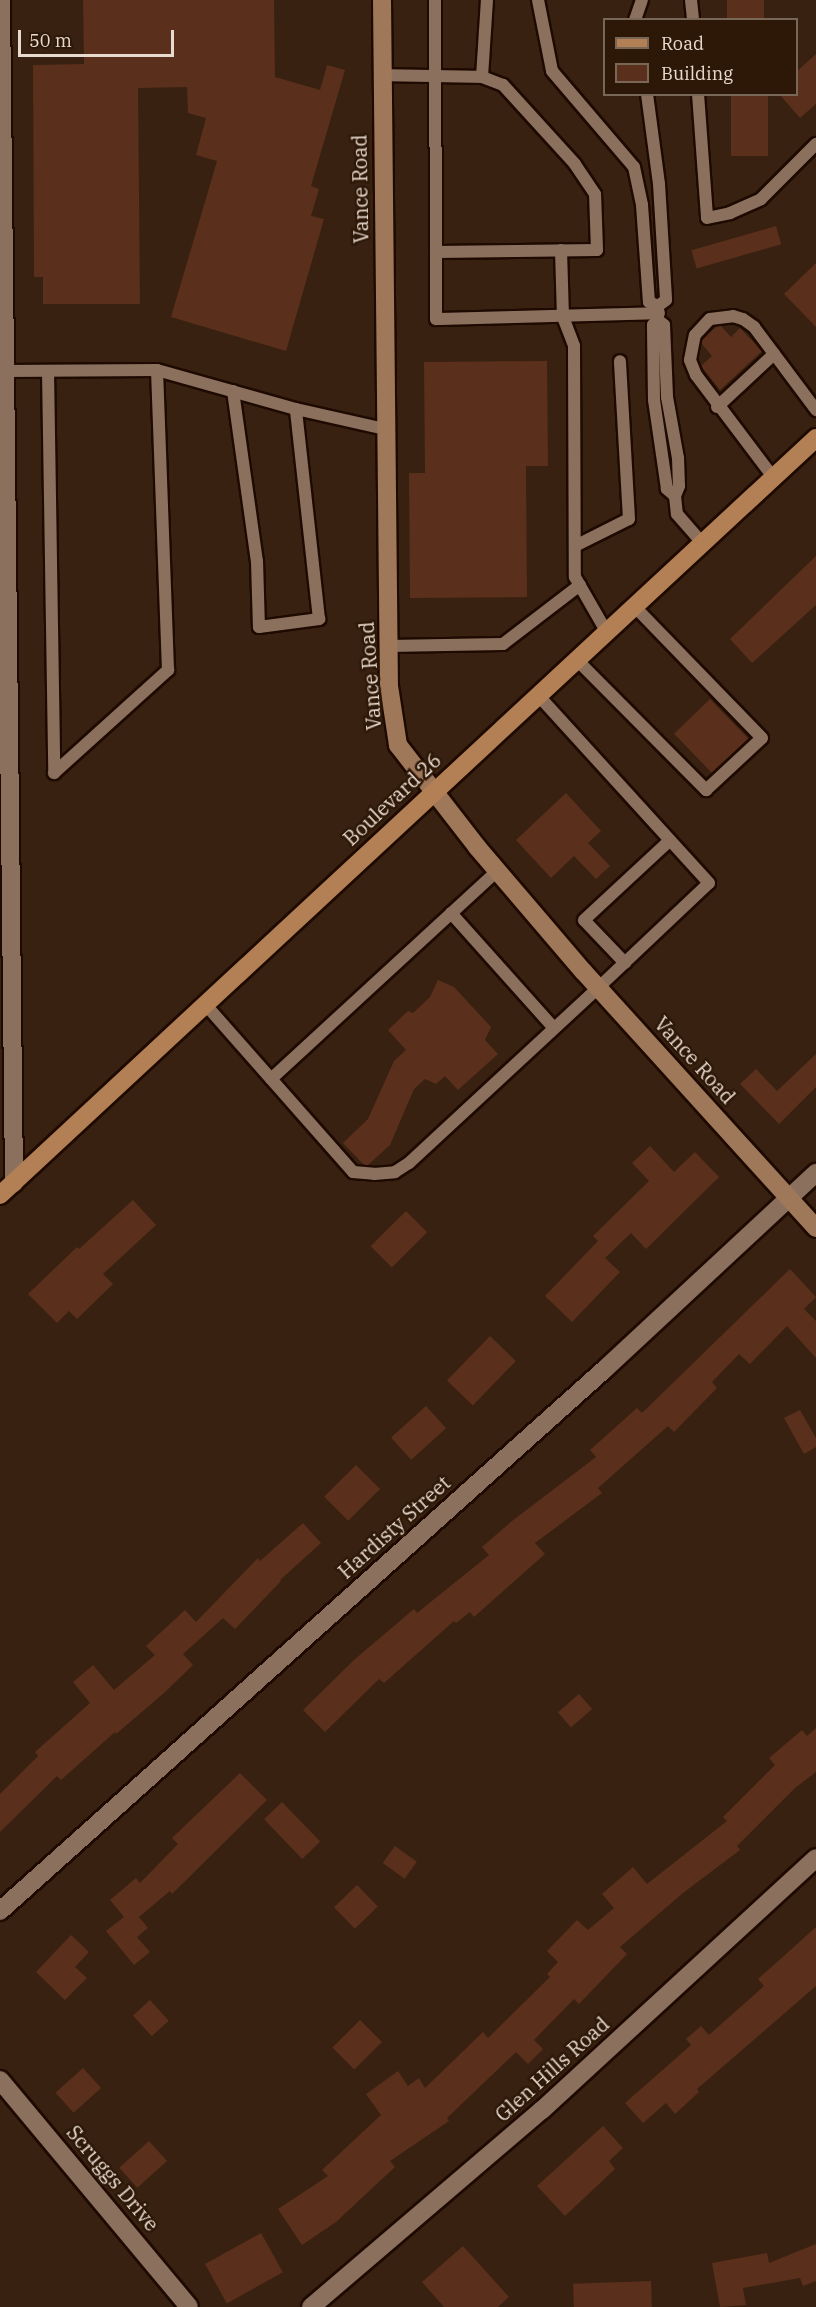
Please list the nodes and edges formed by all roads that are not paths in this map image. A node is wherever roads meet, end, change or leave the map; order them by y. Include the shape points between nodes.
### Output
1 (1, 0) edge
2 (382, 0) edge
3 (435, 0) edge
4 (487, 0) edge
5 (538, 0) edge
6 (642, 0) edge
7 (691, 0) edge
8 (636, 18) edge
9 (693, 18) edge
10 (381, 75) junction
11 (435, 76) junction
12 (482, 77) junction
13 (647, 96) edge
14 (698, 96) edge
15 (1, 126) edge
16 (816, 144) edge
17 (2, 181) edge
18 (561, 250) junction
19 (436, 252) junction
20 (658, 313) junction
21 (563, 317) junction
22 (774, 354) junction
23 (620, 362) dead end
24 (157, 370) junction
25 (5, 371) junction
26 (48, 371) junction
27 (233, 391) junction
28 (717, 407) junction
29 (296, 409) junction
30 (816, 410) edge
31 (385, 429) junction
32 (816, 438) edge
33 (773, 477) junction
34 (702, 543) junction
35 (575, 546) junction
36 (580, 585) junction
37 (633, 606) junction
38 (606, 632) junction
39 (388, 646) junction
40 (576, 659) junction
41 (538, 695) junction
42 (434, 791) junction
43 (670, 840) junction
44 (497, 870) junction
45 (452, 913) junction
46 (624, 963) junction
47 (599, 987) junction
48 (205, 1004) junction
49 (554, 1028) junction
50 (271, 1079) junction
51 (816, 1173) edge
52 (7, 1189) edge
53 (789, 1198) junction
54 (816, 1228) edge
55 (816, 1858) edge
56 (0, 1911) edge
57 (0, 2080) edge
58 (189, 2307) edge
59 (311, 2307) edge

1 - 15 street
2 - 10 street, Vance Road
3 - 11 lane
4 - 12 lane
5 - 20 lane via 552,71 634,167 642,205 649,302
6 - 8 lane
7 - 9 lane
10 - 11 lane
10 - 31 street, Vance Road
11 - 12 lane
11 - 19 lane
12 - 18 lane via 504,85 575,164 595,194 597,249
13 - 20 lane via 659,184 666,300
14 - 16 lane via 707,219 761,199
15 - 17 street
17 - 25 street
18 - 19 lane
18 - 21 lane
19 - 21 lane via 436,319
20 - 21 lane
20 - 34 lane via 653,325 654,400 667,489 675,496 677,514
21 - 35 lane via 574,346
22 - 28 lane
22 - 28 lane via 754,327 743,320 721,316 702,325 691,344 690,360
22 - 30 lane
23 - 35 lane via 629,519
24 - 26 lane
24 - 26 lane via 168,670 54,773
24 - 27 lane
25 - 26 lane
25 - 52 street
27 - 29 lane
27 - 29 lane via 257,561 259,627 319,620
28 - 33 lane
29 - 31 lane
31 - 39 street, Vance Road
32 - 33 main road, Boulevard 26
33 - 34 main road, Boulevard 26
34 - 37 main road, Boulevard 26
35 - 36 lane via 575,576
36 - 38 lane
36 - 39 lane via 503,644
37 - 38 main road, Boulevard 26
37 - 40 lane via 762,738 706,790
38 - 40 main road, Boulevard 26
39 - 42 street, Vance Road via 389,686 399,745
40 - 41 main road, Boulevard 26
41 - 42 main road, Boulevard 26
41 - 43 lane
42 - 44 street, Vance Road
42 - 48 main road, Boulevard 26
43 - 46 lane via 710,883
43 - 46 lane via 584,920
44 - 45 lane
44 - 47 street, Vance Road
45 - 49 lane
45 - 50 lane
46 - 47 lane
47 - 49 lane
47 - 53 street, Vance Road
48 - 50 lane
48 - 52 main road, Boulevard 26
49 - 50 lane via 409,1163 394,1172 353,1172
51 - 53 street, Hardisty Street
53 - 54 street, Vance Road
53 - 56 street, Hardisty Street via 606,1368
55 - 59 street, Glen Hills Road via 542,2110
57 - 58 street, Scruggs Drive

